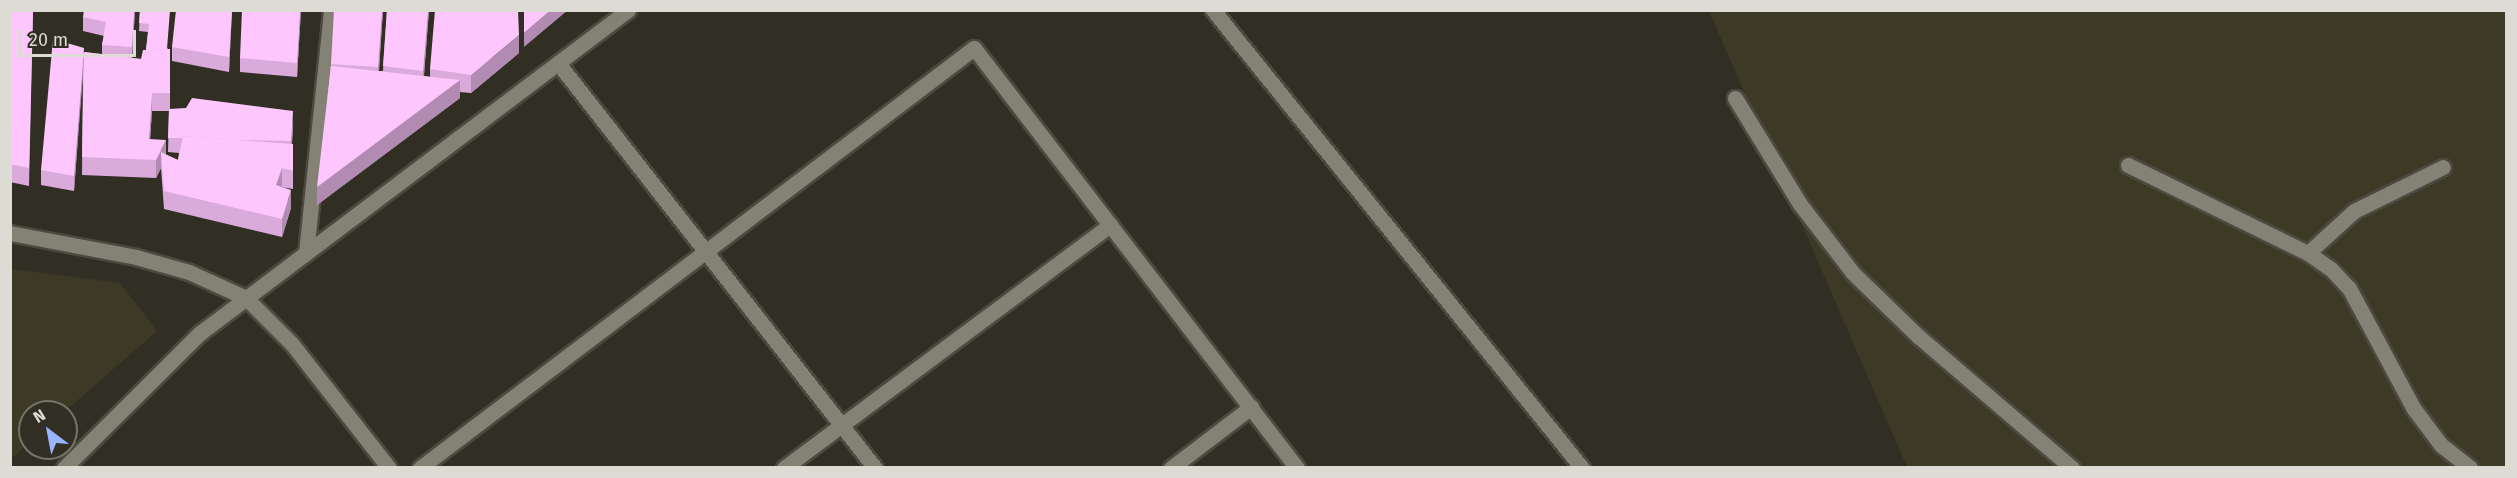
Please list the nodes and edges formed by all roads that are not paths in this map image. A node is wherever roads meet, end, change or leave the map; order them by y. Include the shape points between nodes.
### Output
1 (331, 10) edge
2 (628, 10) edge
3 (1213, 10) edge
4 (558, 63) junction
5 (1735, 98) dead end
6 (2128, 165) dead end
7 (2444, 167) dead end
8 (1110, 225) junction
9 (10, 233) edge
10 (705, 251) junction
11 (306, 253) junction
12 (2307, 253) junction
13 (246, 298) junction
14 (1251, 408) junction
15 (841, 425) junction
16 (64, 468) edge
17 (388, 468) edge
18 (420, 468) edge
19 (784, 468) edge
20 (875, 468) edge
21 (1171, 468) edge
22 (1297, 468) edge
23 (1582, 468) edge
24 (2072, 468) edge
25 (2470, 468) edge

1 - 11 street
2 - 4 street
3 - 23 street
4 - 10 street
4 - 11 street
5 - 24 street via 1800,204 1853,273 1918,336
6 - 12 street
7 - 12 street via 2354,211
8 - 10 street via 974,48
8 - 14 street
8 - 15 street
9 - 13 street via 136,257 178,269
10 - 15 street
10 - 18 street
11 - 13 street
12 - 25 street via 2331,269 2349,288 2414,409 2441,444
13 - 16 street via 200,333
13 - 17 street via 292,344
14 - 21 street
14 - 22 street
15 - 19 street
15 - 20 street

